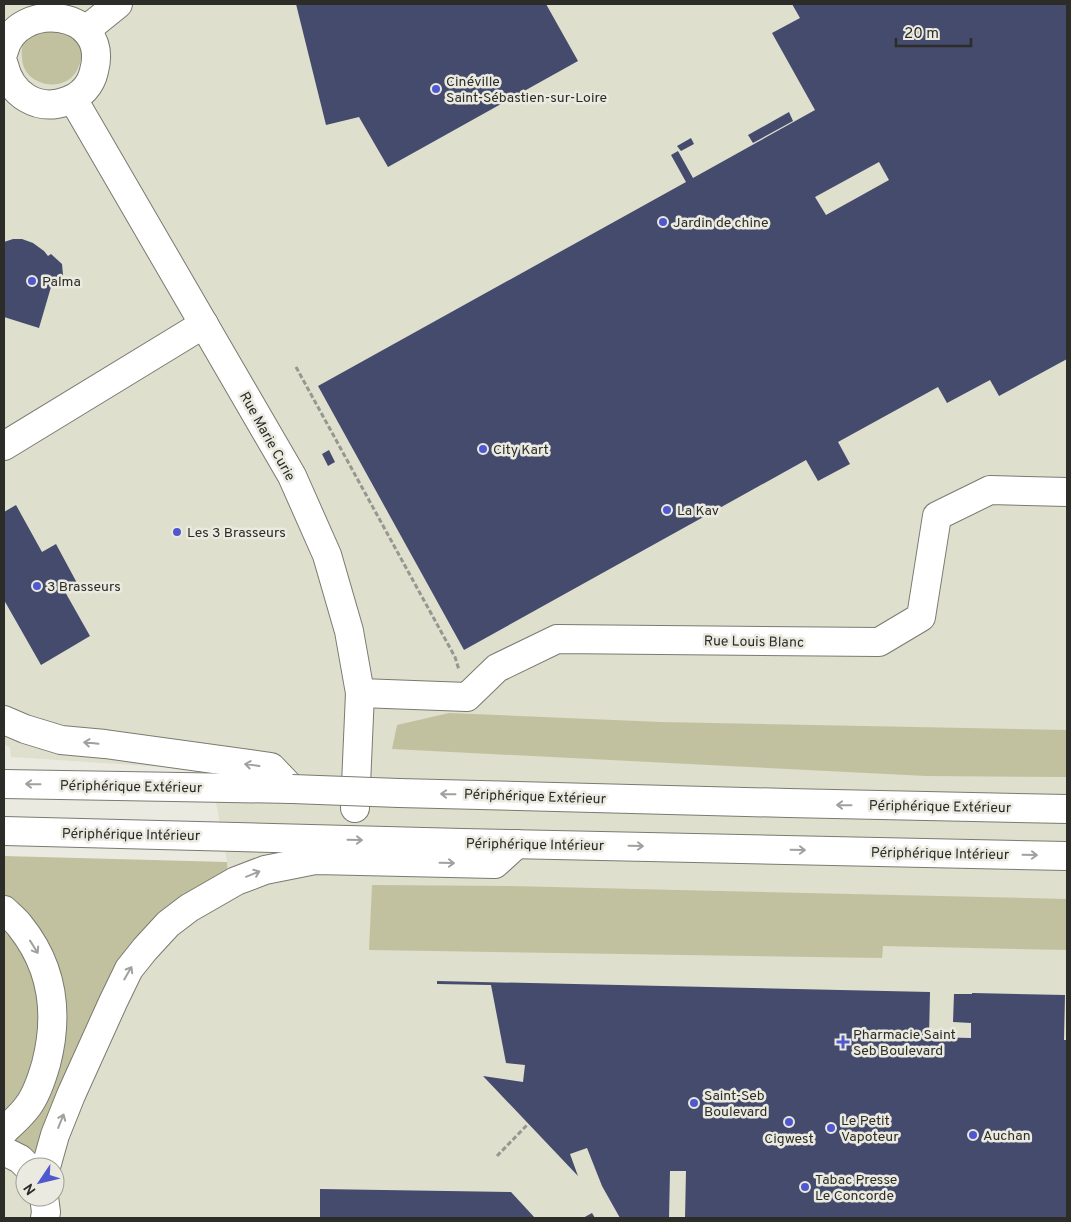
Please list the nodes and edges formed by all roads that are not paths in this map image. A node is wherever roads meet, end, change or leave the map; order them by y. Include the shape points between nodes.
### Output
1 (118, 4) edge
2 (22, 11) edge
3 (87, 29) junction
4 (4, 51) edge
5 (7, 82) edge
6 (73, 99) junction
7 (204, 324) junction
8 (4, 446) edge
9 (1067, 492) edge
10 (360, 693) junction
11 (4, 720) edge
12 (4, 784) edge
13 (292, 789) junction
14 (355, 808) dead end
15 (1067, 809) edge
16 (4, 831) edge
17 (313, 850) junction
18 (1067, 856) edge
19 (4, 910) edge
20 (4, 1131) edge
21 (4, 1151) edge
22 (16, 1157) edge
23 (49, 1157) edge

1 - 3 main road
2 - 3 main road via 58,12 77,20
2 - 4 main road
3 - 6 main road via 96,49 96,65 88,86
5 - 6 main road via 20,94 43,104 60,104
6 - 7 main road, Rue Marie Curie
7 - 8 main road
7 - 10 main road, Rue Marie Curie via 292,476 327,555 349,631
9 - 10 main road, Rue Louis Blanc via 990,490 938,516 920,617 879,642 557,639 497,668 467,697
10 - 14 main road, Rue Marie Curie
13 -> 11 main road via 271,768 61,740
13 -> 12 main road, Périphérique Extérieur
15 -> 13 main road, Périphérique Extérieur, bridge
16 - 17 main road, Périphérique Intérieur
17 -> 18 main road, Périphérique Intérieur via 399,851 517,844
23 -> 17 main road via 55,1135 112,1002 129,969 146,949 168,924 189,908 236,881
19 -> 20 main road via 20,925 46,970 53,1015 48,1055 37,1089 28,1106
21 - 22 main road

